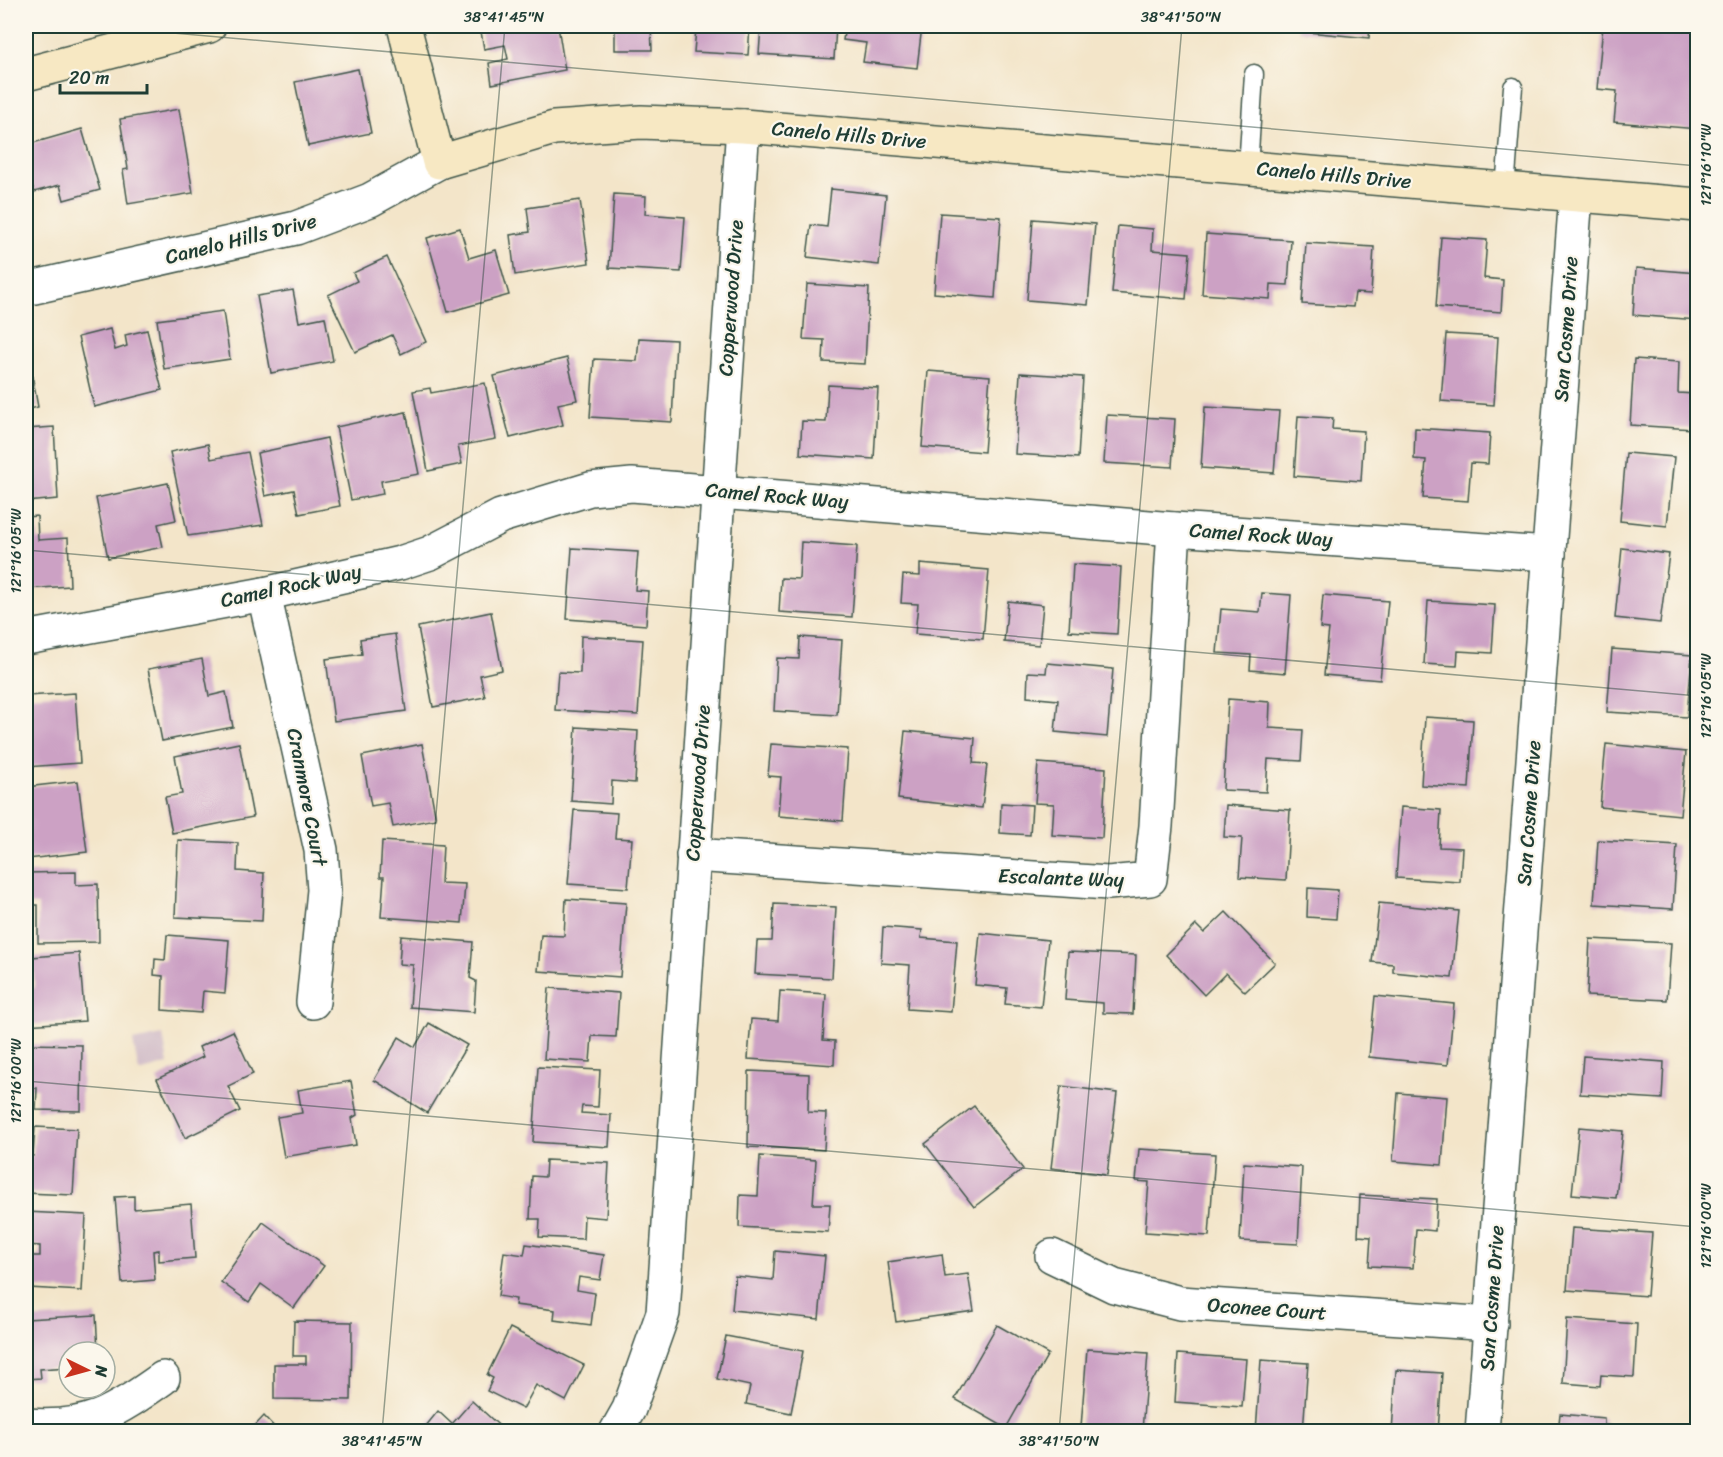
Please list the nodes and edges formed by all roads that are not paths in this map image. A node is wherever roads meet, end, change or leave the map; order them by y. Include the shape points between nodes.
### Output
1 (209, 26) edge
2 (404, 26) edge
3 (26, 74) edge
4 (1254, 74) dead end
5 (1513, 87) dead end
6 (743, 126) junction
7 (440, 162) junction
8 (1248, 168) junction
9 (1505, 189) junction
10 (1576, 195) junction
11 (1698, 205) edge
12 (26, 289) edge
13 (717, 490) junction
14 (1174, 529) junction
15 (1549, 554) junction
16 (264, 594) junction
17 (26, 638) edge
18 (693, 855) junction
19 (313, 1002) dead end
20 (1052, 1256) dead end
21 (1491, 1324) junction
22 (163, 1378) dead end
23 (26, 1425) edge
24 (616, 1431) edge
25 (1482, 1431) edge

1 - 3 street
2 - 7 street
4 - 8 lane
5 - 9 lane
6 - 7 street, Canelo Hills Drive via 641,122 554,128
6 - 8 street, Canelo Hills Drive
6 - 13 street, Copperwood Drive
7 - 12 street, Canelo Hills Drive via 370,200 296,228
8 - 9 street, Canelo Hills Drive
9 - 10 street, Canelo Hills Drive
10 - 11 street, Canelo Hills Drive
10 - 15 street, San Cosme Drive
13 - 14 street, Camel Rock Way
13 - 16 street, Camel Rock Way via 632,485 590,489 501,516 430,553 400,563
13 - 18 street, Copperwood Drive
14 - 15 street, Camel Rock Way
14 - 18 street, Escalante Way via 1150,879 1108,883
15 - 21 street, San Cosme Drive
16 - 17 street, Camel Rock Way
16 - 19 street, Cranmore Court via 321,850 324,890
18 - 24 street, Copperwood Drive via 663,1313 629,1409
20 - 21 street, Oconee Court via 1114,1286 1180,1303
21 - 25 street, San Cosme Drive
22 - 23 street via 100,1419 61,1426

